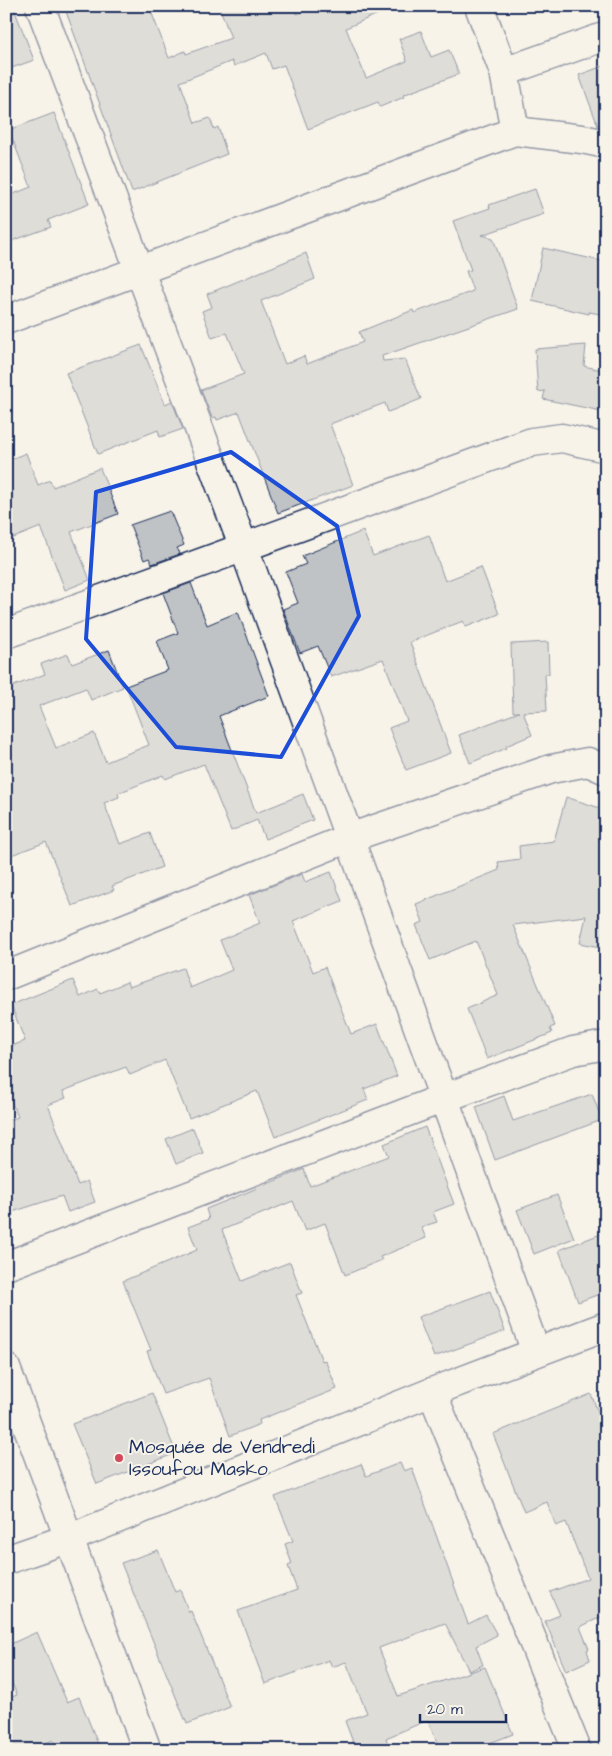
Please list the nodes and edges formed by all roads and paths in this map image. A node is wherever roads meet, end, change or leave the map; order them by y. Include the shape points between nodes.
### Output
1 (40, 6) edge
2 (479, 6) edge
3 (606, 36) edge
4 (504, 72) junction
5 (515, 130) junction
6 (606, 144) edge
7 (138, 270) junction
8 (6, 320) edge
9 (606, 448) edge
10 (244, 548) junction
11 (6, 634) edge
12 (606, 770) edge
13 (349, 838) junction
14 (6, 976) edge
15 (606, 1045) edge
16 (444, 1098) junction
17 (6, 1266) edge
18 (606, 1326) edge
19 (536, 1352) junction
20 (6, 1368) edge
21 (432, 1392) junction
22 (70, 1538) junction
23 (6, 1560) edge
24 (148, 1750) edge
25 (577, 1750) edge

1 - 7 street
2 - 4 street
3 - 4 street
4 - 5 street
5 - 6 street
5 - 7 street
7 - 8 street
7 - 10 street
9 - 10 street via 562,438 532,442
10 - 11 street
10 - 13 street
12 - 13 street via 588,762 551,769
13 - 14 street
13 - 16 street
15 - 16 street via 573,1051
16 - 17 street
16 - 19 street
18 - 19 street
19 - 21 street
20 - 22 street
21 - 22 street
21 - 25 street
22 - 23 street
22 - 24 street

